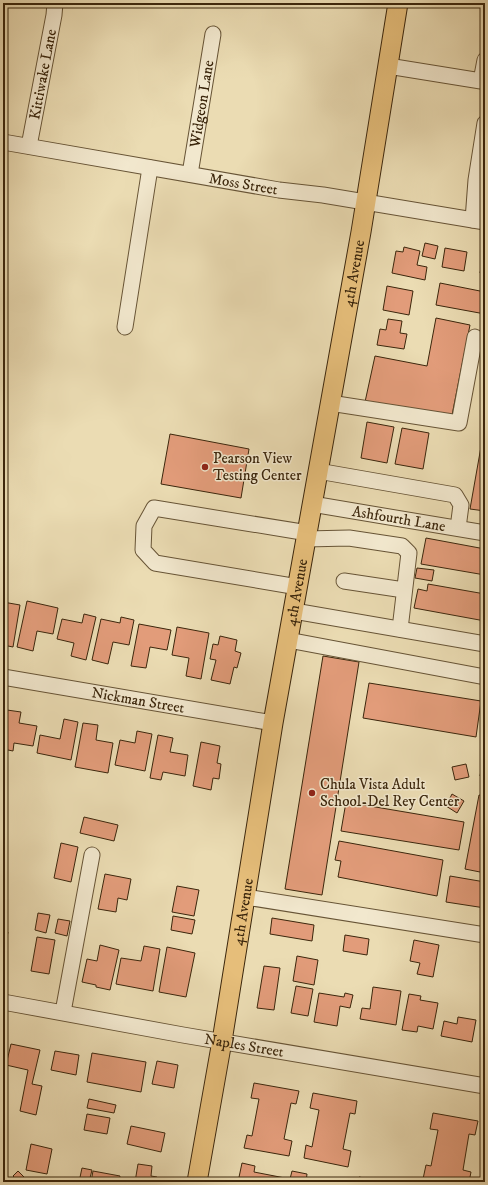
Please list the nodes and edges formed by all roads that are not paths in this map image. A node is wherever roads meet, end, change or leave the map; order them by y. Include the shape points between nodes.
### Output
1 (55, 3) edge
2 (398, 3) edge
3 (213, 34) dead end
4 (485, 60) edge
5 (388, 66) junction
6 (485, 123) edge
7 (3, 142) edge
8 (29, 146) junction
9 (150, 168) junction
10 (190, 174) junction
11 (366, 203) junction
12 (479, 221) edge
13 (125, 327) dead end
14 (475, 337) dead end
15 (330, 403) junction
16 (318, 471) junction
17 (312, 504) junction
18 (458, 528) junction
19 (485, 533) edge
20 (307, 536) junction
21 (344, 581) dead end
22 (298, 587) junction
23 (404, 590) junction
24 (294, 611) junction
25 (400, 629) junction
26 (288, 640) junction
27 (485, 644) edge
28 (3, 677) edge
29 (485, 677) edge
30 (273, 723) junction
31 (92, 855) dead end
32 (246, 897) junction
33 (485, 935) edge
34 (3, 1002) edge
35 (63, 1012) junction
36 (222, 1041) junction
37 (485, 1086) edge
38 (197, 1182) edge

1 - 8 street, Kittiwake Lane
2 - 5 main road, 4th Avenue
3 - 10 street, Widgeon Lane
4 - 5 street via 481,81
5 - 11 main road, 4th Avenue
6 - 12 street via 476,180
7 - 8 street, Moss Street
8 - 9 street, Moss Street
9 - 10 street, Moss Street
9 - 13 street
10 - 11 street, Moss Street
11 - 12 street, Moss Street
11 - 15 main road, 4th Avenue
14 - 15 street via 459,423
15 - 16 main road, 4th Avenue
16 - 17 main road, 4th Avenue
16 - 18 street via 455,495 461,505
17 - 18 street, Ashfourth Lane
17 - 20 main road, 4th Avenue
18 - 19 street, Ashfourth Lane
20 - 22 main road, 4th Avenue
20 - 22 street via 154,508 144,526 143,550 155,563
20 - 23 street via 348,538 402,546 409,553
21 - 23 street
22 - 24 main road, 4th Avenue
23 - 25 street
24 - 25 street
24 - 26 main road, 4th Avenue
25 - 27 street
26 - 29 street
26 - 30 main road, 4th Avenue
28 - 30 street, Nickman Street
30 - 32 main road, 4th Avenue
31 - 35 street
32 - 33 street
32 - 36 main road, 4th Avenue
34 - 35 street, Naples Street
35 - 36 street, Naples Street
36 - 37 street, Naples Street
36 - 38 main road, 4th Avenue

